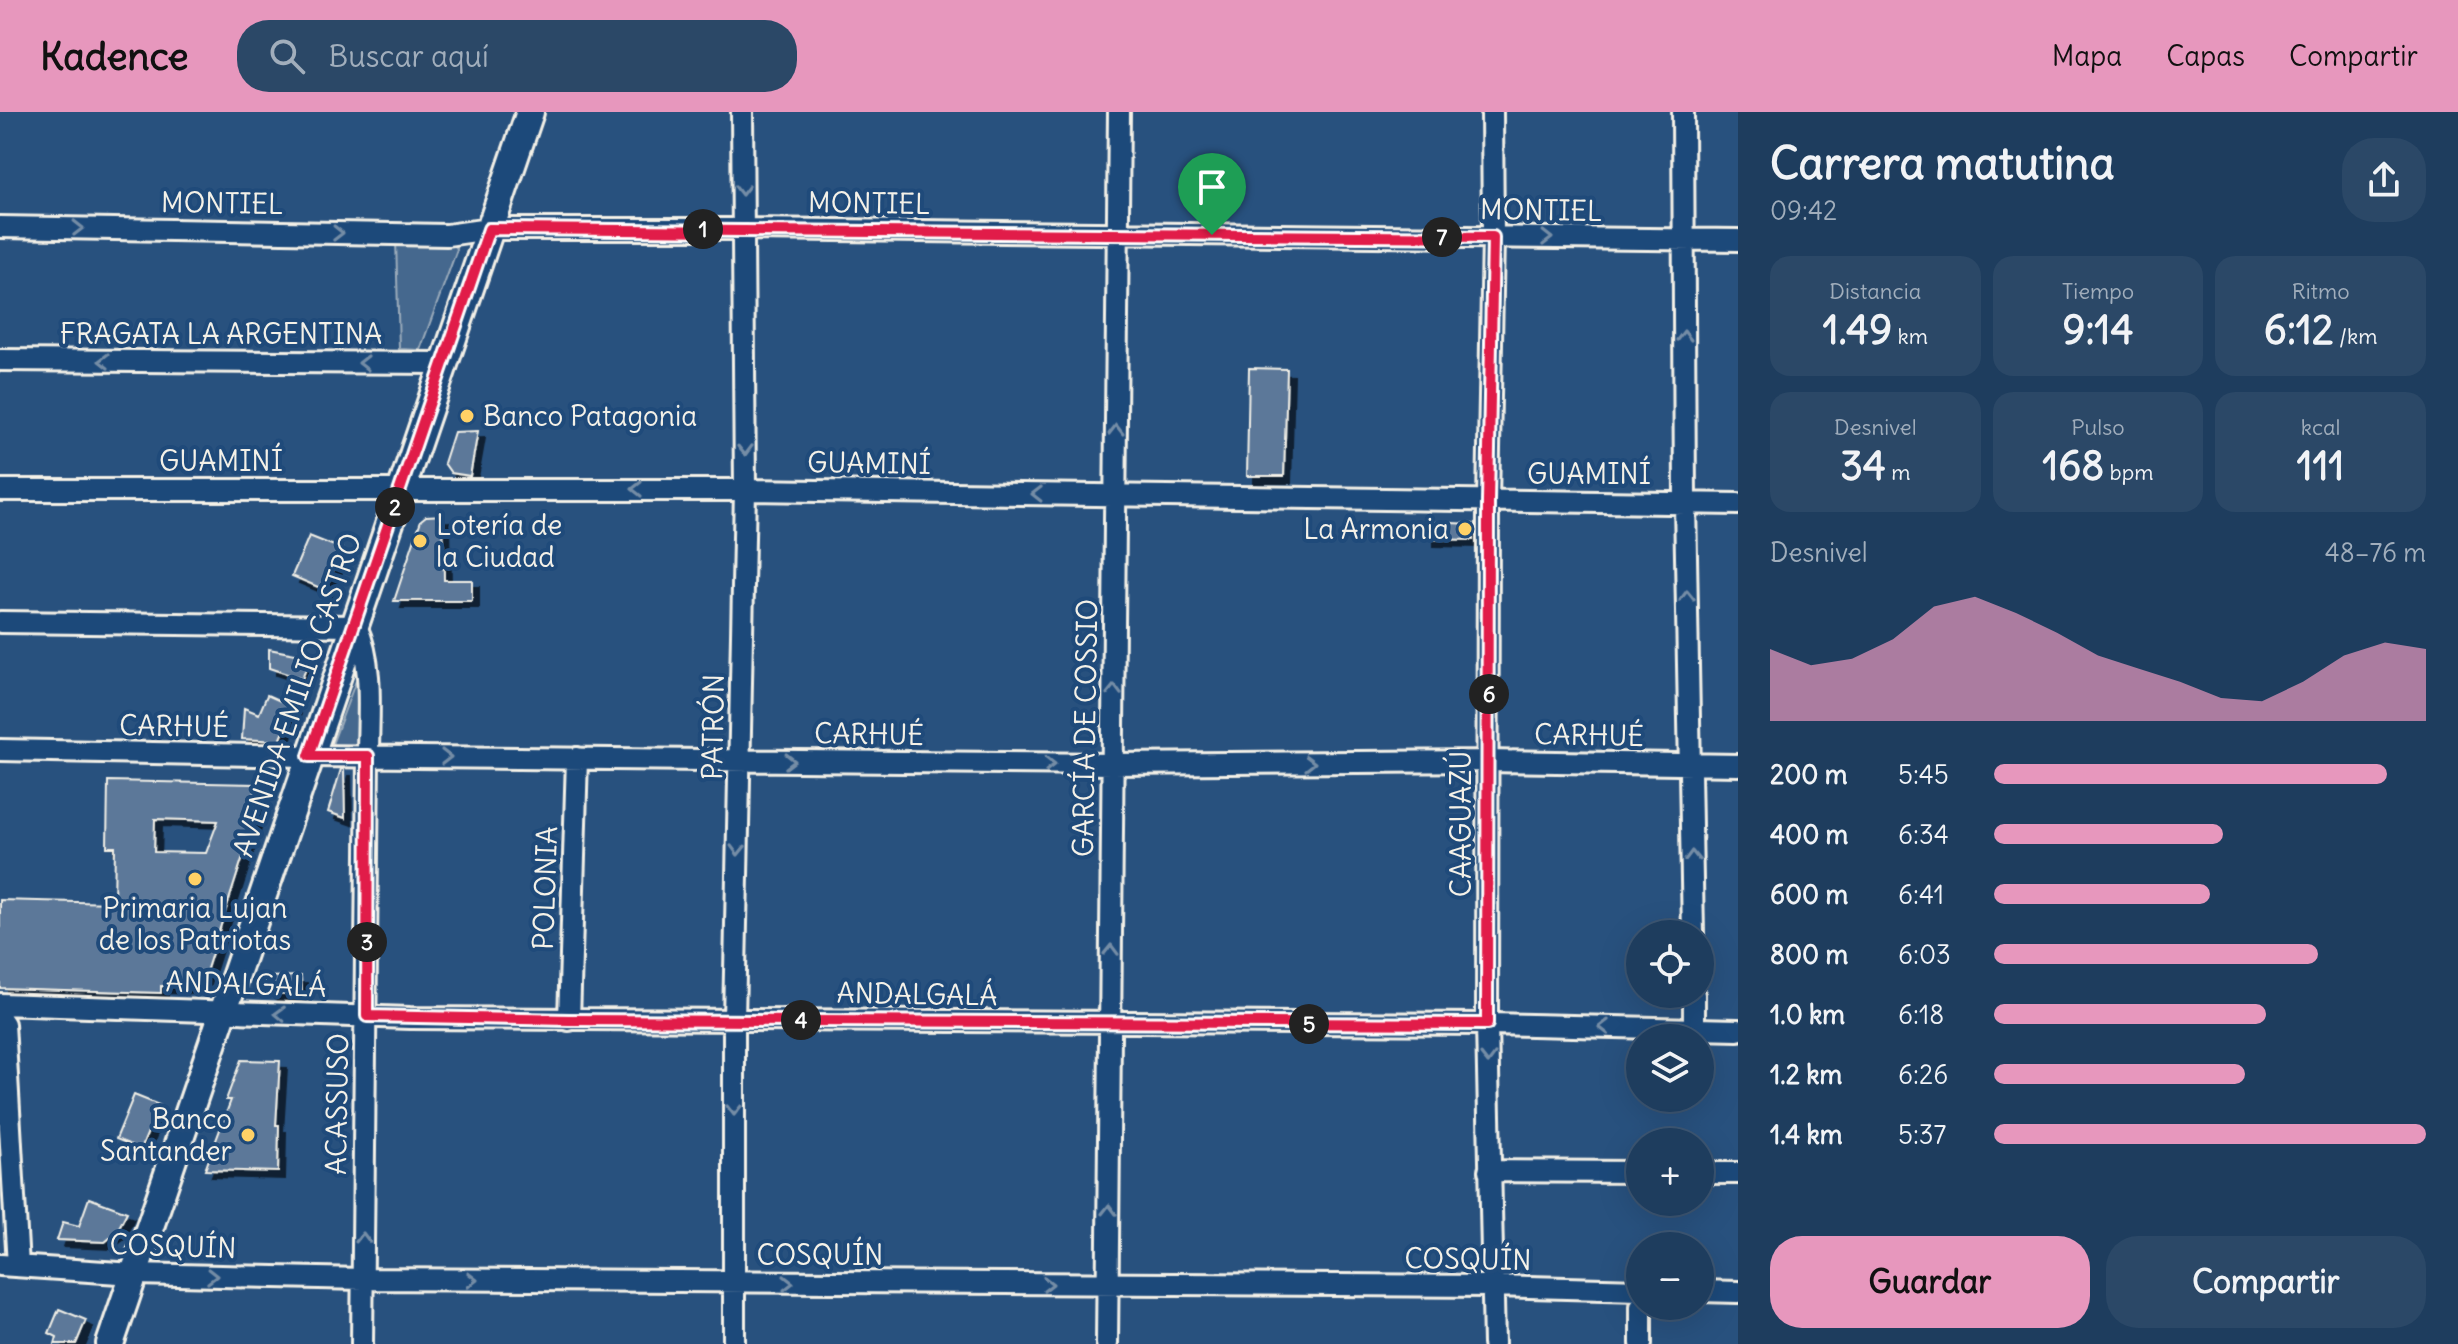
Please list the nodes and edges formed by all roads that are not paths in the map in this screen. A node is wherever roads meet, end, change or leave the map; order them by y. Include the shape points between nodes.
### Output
1 (530, 112) edge
2 (742, 112) edge
3 (1119, 112) edge
4 (1492, 112) edge
5 (1683, 112) edge
6 (0, 227) edge
7 (489, 229) junction
8 (742, 229) junction
9 (1118, 234) junction
10 (1493, 237) junction
11 (1683, 240) junction
12 (1738, 240) edge
13 (0, 360) edge
14 (442, 363) junction
15 (401, 489) junction
16 (0, 490) edge
17 (745, 490) junction
18 (1115, 495) junction
19 (1488, 502) junction
20 (1685, 503) junction
21 (1738, 504) edge
22 (0, 622) edge
23 (356, 626) junction
24 (0, 750) edge
25 (309, 756) junction
26 (368, 756) junction
27 (577, 758) junction
28 (740, 760) junction
29 (1489, 761) junction
30 (1113, 764) junction
31 (1691, 765) junction
32 (1738, 765) edge
33 (1693, 920) edge
34 (0, 1004) edge
35 (222, 1012) junction
36 (367, 1016) junction
37 (0, 1018) edge
38 (569, 1020) junction
39 (734, 1020) junction
40 (1110, 1024) junction
41 (1487, 1024) junction
42 (1626, 1027) edge
43 (1714, 1029) edge
44 (1738, 1030) edge
45 (5, 1112) edge
46 (1489, 1171) junction
47 (1626, 1172) edge
48 (1714, 1173) edge
49 (1738, 1173) edge
50 (9, 1266) edge
51 (134, 1274) junction
52 (363, 1279) junction
53 (735, 1283) junction
54 (1108, 1284) junction
55 (1491, 1286) junction
56 (1626, 1290) edge
57 (1714, 1291) edge
58 (1738, 1292) edge
59 (1641, 1320) edge
60 (110, 1344) edge
61 (362, 1344) edge
62 (734, 1344) edge
63 (1107, 1344) edge
64 (1494, 1344) edge
65 (1641, 1344) edge

1 - 7 main road, AVENIDA EMILIO CASTRO
2 -> 8 street, PATRÓN
3 - 9 street, GARCÍA DE COSSIO
4 - 10 street, CAAGUAZÚ
5 - 11 street
6 -> 7 street, MONTIEL via 447,235
7 - 8 street, MONTIEL
7 - 14 main road, AVENIDA EMILIO CASTRO
8 - 9 street, MONTIEL
8 -> 17 street, PATRÓN
9 - 10 street, MONTIEL
18 -> 9 street, GARCÍA DE COSSIO
10 -> 11 street, MONTIEL
10 - 19 street, CAAGUAZÚ
11 - 12 street, MONTIEL
20 -> 11 street
14 -> 13 street, FRAGATA LA ARGENTINA
14 - 15 main road, AVENIDA EMILIO CASTRO
15 - 16 street, GUAMINÍ
17 -> 15 street, GUAMINÍ
15 - 23 main road, AVENIDA EMILIO CASTRO
18 -> 17 street, GUAMINÍ
17 - 28 street, PATRÓN
18 - 19 street, GUAMINÍ
30 -> 18 street, GARCÍA DE COSSIO
19 - 20 street, GUAMINÍ
19 - 29 street, CAAGUAZÚ
20 - 21 street, GUAMINÍ
31 -> 20 street
22 - 23 street
23 - 25 main road, AVENIDA EMILIO CASTRO
23 - 26 street, ACASSUSO via 367,667
24 - 25 street, CARHUÉ
25 - 26 street, CARHUÉ
25 - 35 main road, AVENIDA EMILIO CASTRO
26 -> 27 street, CARHUÉ
26 - 36 street, ACASSUSO
27 - 28 street, CARHUÉ
27 - 38 street, POLONIA
28 -> 30 street, CARHUÉ
28 -> 39 street, PATRÓN
30 -> 29 street, CARHUÉ
29 - 31 street, CARHUÉ
29 - 41 street, CAAGUAZÚ
40 -> 30 street, GARCÍA DE COSSIO
31 - 32 street, CARHUÉ
33 -> 31 street
34 - 35 street, ANDALGALÁ
36 -> 35 street, ANDALGALÁ
35 - 51 main road, AVENIDA EMILIO CASTRO
36 - 38 street, ANDALGALÁ
52 -> 36 street, ACASSUSO
37 - 45 street
38 - 39 street, ANDALGALÁ
39 - 40 street, ANDALGALÁ
39 -> 53 street, PATRÓN
40 - 41 street, ANDALGALÁ
54 -> 40 street, GARCÍA DE COSSIO
42 -> 41 street, ANDALGALÁ
41 -> 46 street, CAAGUAZÚ
43 - 44 street, ANDALGALÁ
45 - 50 street
46 - 47 street
46 - 55 street, CAAGUAZÚ
48 - 49 street
50 - 51 street, COSQUÍN
51 -> 52 street, COSQUÍN
51 - 60 main road, AVENIDA EMILIO CASTRO
52 -> 53 street, COSQUÍN
52 - 61 street, ACASSUSO
53 -> 54 street, COSQUÍN
53 - 62 street, PATRÓN
54 - 55 street, COSQUÍN
54 - 63 street, GARCÍA DE COSSIO
55 - 56 street, COSQUÍN
55 - 64 street, CAAGUAZÚ
57 - 58 street
59 - 65 street

